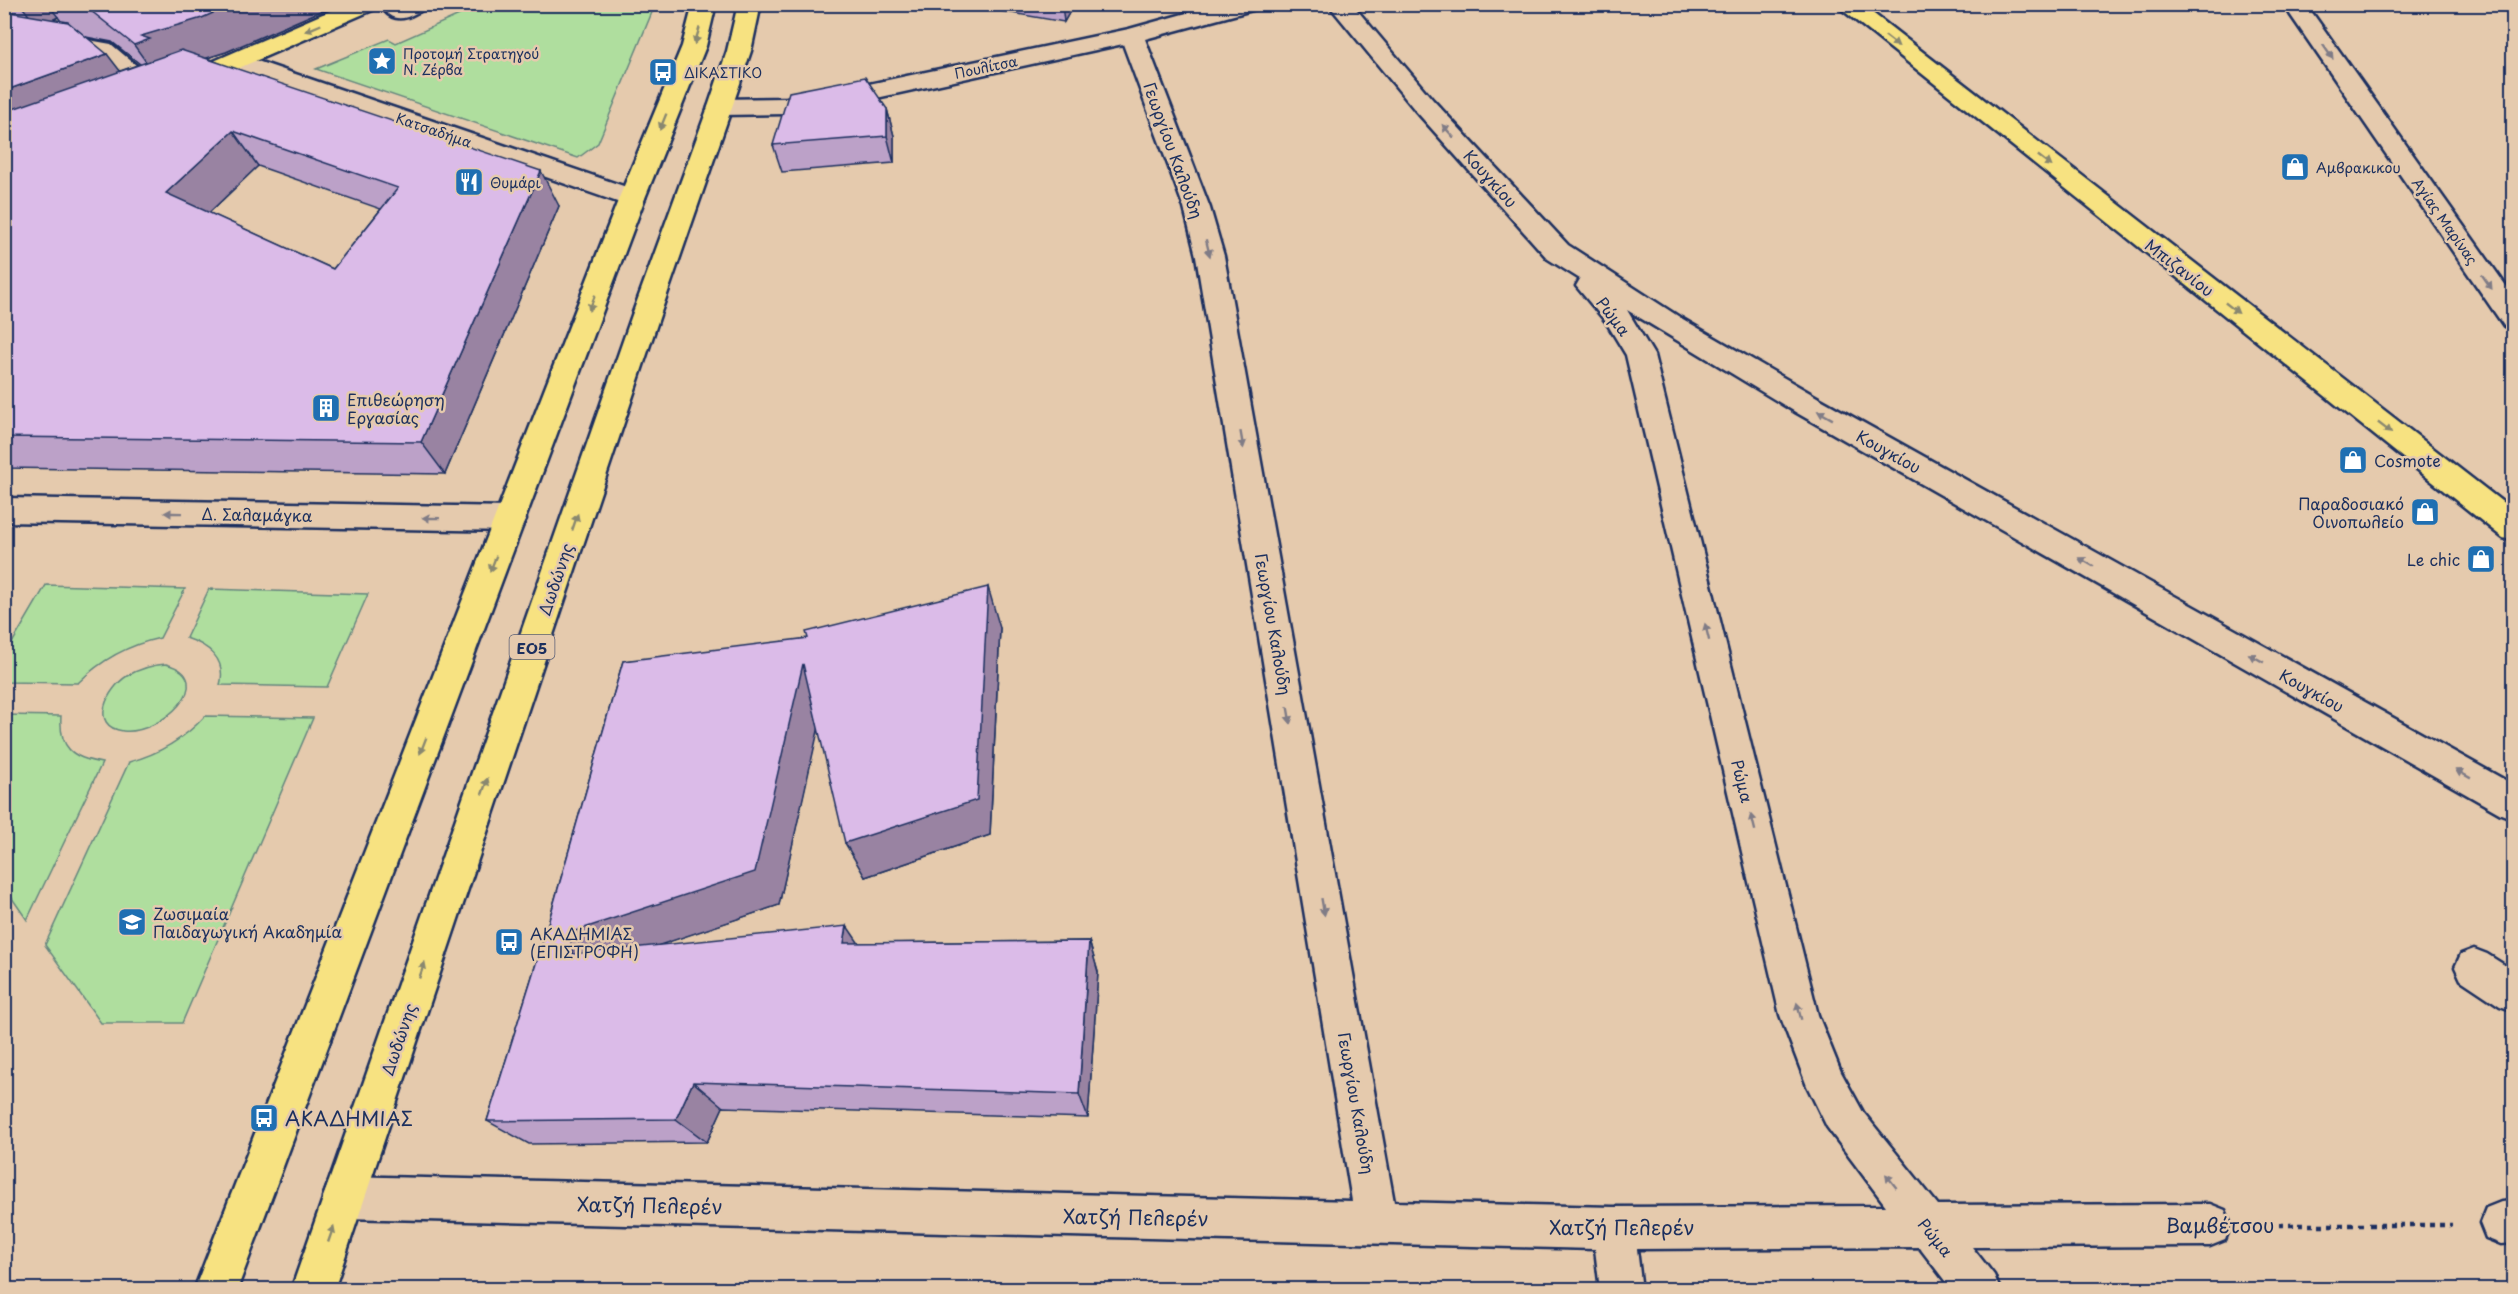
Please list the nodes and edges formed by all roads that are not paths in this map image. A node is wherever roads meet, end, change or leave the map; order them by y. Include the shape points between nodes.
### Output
1 (367, 4) edge
2 (390, 4) edge
3 (417, 4) edge
4 (705, 4) edge
5 (750, 4) edge
6 (1248, 4) edge
7 (1339, 4) edge
8 (1846, 4) edge
9 (2299, 5) edge
10 (70, 23) edge
11 (4, 24) edge
12 (1132, 35) junction
13 (39, 38) junction
14 (237, 61) junction
15 (147, 97) joint
16 (720, 107) junction
17 (632, 198) junction
18 (1558, 252) junction
19 (2514, 320) edge
20 (4, 510) edge
21 (510, 519) junction
22 (2514, 529) edge
23 (2514, 803) edge
24 (2474, 967) dead end
25 (2514, 993) edge
26 (344, 1197) junction
27 (1377, 1224) junction
28 (2210, 1225) road end
29 (1927, 1227) junction
30 (1613, 1228) junction
31 (214, 1290) edge
32 (312, 1290) edge
33 (1621, 1290) edge
34 (1979, 1290) edge

1 -> 14 main road
2 - 3 street via 399,13
4 -> 17 main road via 685,68
5 - 16 main road, Δωδώνης / ΕΟ5
6 - 12 street, Πουλίτσα
18 -> 7 street, Κουγκίου via 1424,105
8 -> 22 main road, Μπιζανίου
9 -> 19 street, Αγίας Μαρίνας
10 - 13 street
11 - 13 street
12 - 16 street, Πουλίτσα via 831,100 786,106
12 -> 27 street, Γεωργίου Καλούδη via 1197,208 1210,256
13 - 15 street via 103,49
14 - 15 main road
14 - 17 street, Κατσαδήμα
26 -> 16 main road, Δωδώνης / ΕΟ5 via 645,315
17 -> 21 main road
23 -> 18 street, Κουγκίου via 1807,405 1671,325
29 -> 18 street, Ρώμα via 1849,1126 1814,1060 1799,1015 1640,355 1616,315
21 -> 20 street, Δ. Σαλαμάγκα
21 -> 31 main road
24 - 25 street
26 - 27 street, Χατζή Πελερέν
32 -> 26 main road, Δωδώνης / ΕΟ5
27 - 30 street, Χατζή Πελερέν
28 - 29 street, Βαμβέτσου
29 - 30 street, Χατζή Πελερέν
29 - 34 street, Ρώμα
30 - 33 street

